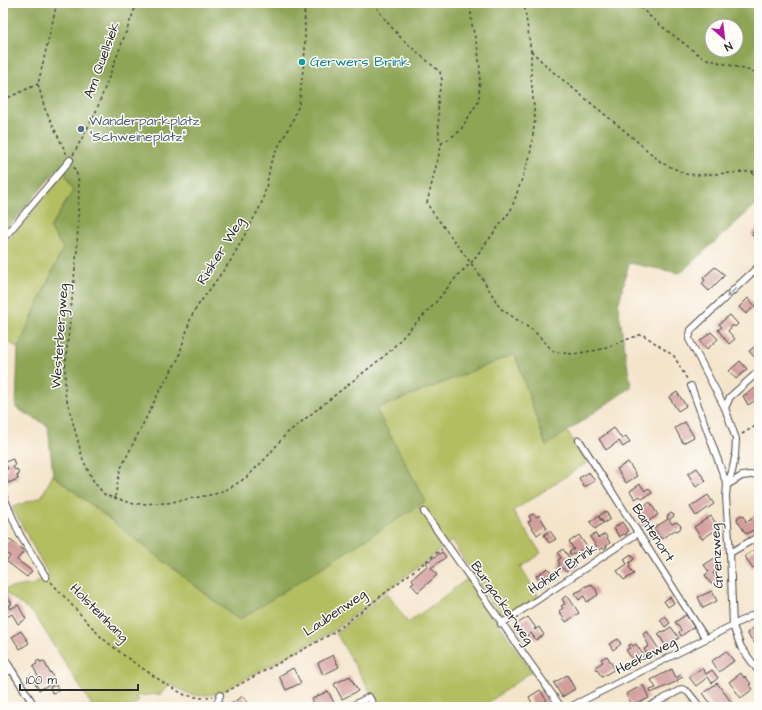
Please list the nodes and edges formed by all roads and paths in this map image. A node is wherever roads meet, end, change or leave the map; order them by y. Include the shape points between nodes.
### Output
1 (57, 3) edge
2 (136, 3) edge
3 (304, 3) edge
4 (373, 3) edge
5 (470, 3) edge
6 (524, 3) edge
7 (636, 3) edge
8 (531, 52) junction
9 (759, 73) edge
10 (38, 84) junction
11 (3, 100) edge
12 (442, 142) junction
13 (70, 160) junction
14 (759, 171) edge
15 (752, 172) junction
16 (759, 182) edge
17 (3, 239) edge
18 (471, 262) junction
19 (759, 266) edge
20 (759, 371) edge
21 (691, 386) joint
22 (726, 408) junction
23 (759, 424) edge
24 (736, 439) junction
25 (579, 440) dead end
26 (759, 474) edge
27 (727, 485) junction
28 (3, 495) edge
29 (114, 498) junction
30 (424, 512) dead end
31 (638, 533) junction
32 (759, 536) edge
33 (447, 545) junction
34 (730, 553) junction
35 (46, 577) joint
36 (759, 612) edge
37 (501, 624) junction
38 (733, 626) junction
39 (706, 639) junction
40 (3, 656) edge
41 (11, 670) junction
42 (759, 672) edge
43 (3, 674) edge
44 (220, 695) junction
45 (35, 707) edge
46 (216, 707) edge
47 (350, 707) edge
48 (374, 707) edge
49 (561, 707) edge
50 (570, 707) edge
51 (648, 707) edge
52 (700, 707) edge

1 - 10 path
2 - 13 path, Am Quellsiek via 95,114
3 - 29 path, Risker Weg via 305,51 298,105 271,162 261,205 231,260 191,317 178,359 120,470
4 - 12 path via 402,39 440,72 442,80 438,98 439,139
5 - 12 path via 480,70 479,100 460,130
6 - 8 path, Westerbergweg
7 - 9 path via 703,58
8 - 15 path via 662,163 686,174
8 - 18 path, Westerbergweg via 535,119 530,156 511,210
10 - 11 path
10 - 13 path, Westerbergweg via 45,110
12 - 18 path via 427,203
13 - 17 street
13 - 29 path, Westerbergweg via 78,177 79,187 77,250 65,369 65,393 83,460 94,482 105,495
14 - 15 path
15 - 16 path
18 - 21 path via 500,308 535,332 554,352 573,354 598,350 642,334 674,356
18 - 29 path, Westerbergweg via 388,353 286,434 247,477 215,494 167,503 134,504
19 -> 22 street, Grenzweg via 691,330 689,339
20 - 22 street via 730,398
21 - 27 street, Grenzweg
22 - 24 street, Grenzweg
23 - 24 path
24 - 27 street, Grenzweg via 735,457
25 - 31 street, Bantenort
26 - 27 street via 742,476
27 - 34 street, Grenzweg
28 - 35 street via 20,535
30 - 33 street, Burgackerweg
31 - 37 street, Hoher Brink
31 - 39 street, Bantenort
32 - 34 street
33 - 37 street, Burgackerweg
33 - 44 path, Laubenweg via 333,633
34 - 38 street, Grenzweg
35 - 44 path, Holsteinhang via 102,638 161,681 186,695 202,698
36 - 38 street, Heekeweg
37 - 49 street, Burgackerweg
38 - 39 street, Heekeweg
38 - 42 street, Grenzweg via 741,647
39 - 50 street, Heekeweg
40 - 41 street
41 - 43 street
41 - 45 street
44 - 46 street
47 - 48 street via 369,697
51 - 52 street via 682,689 688,692

